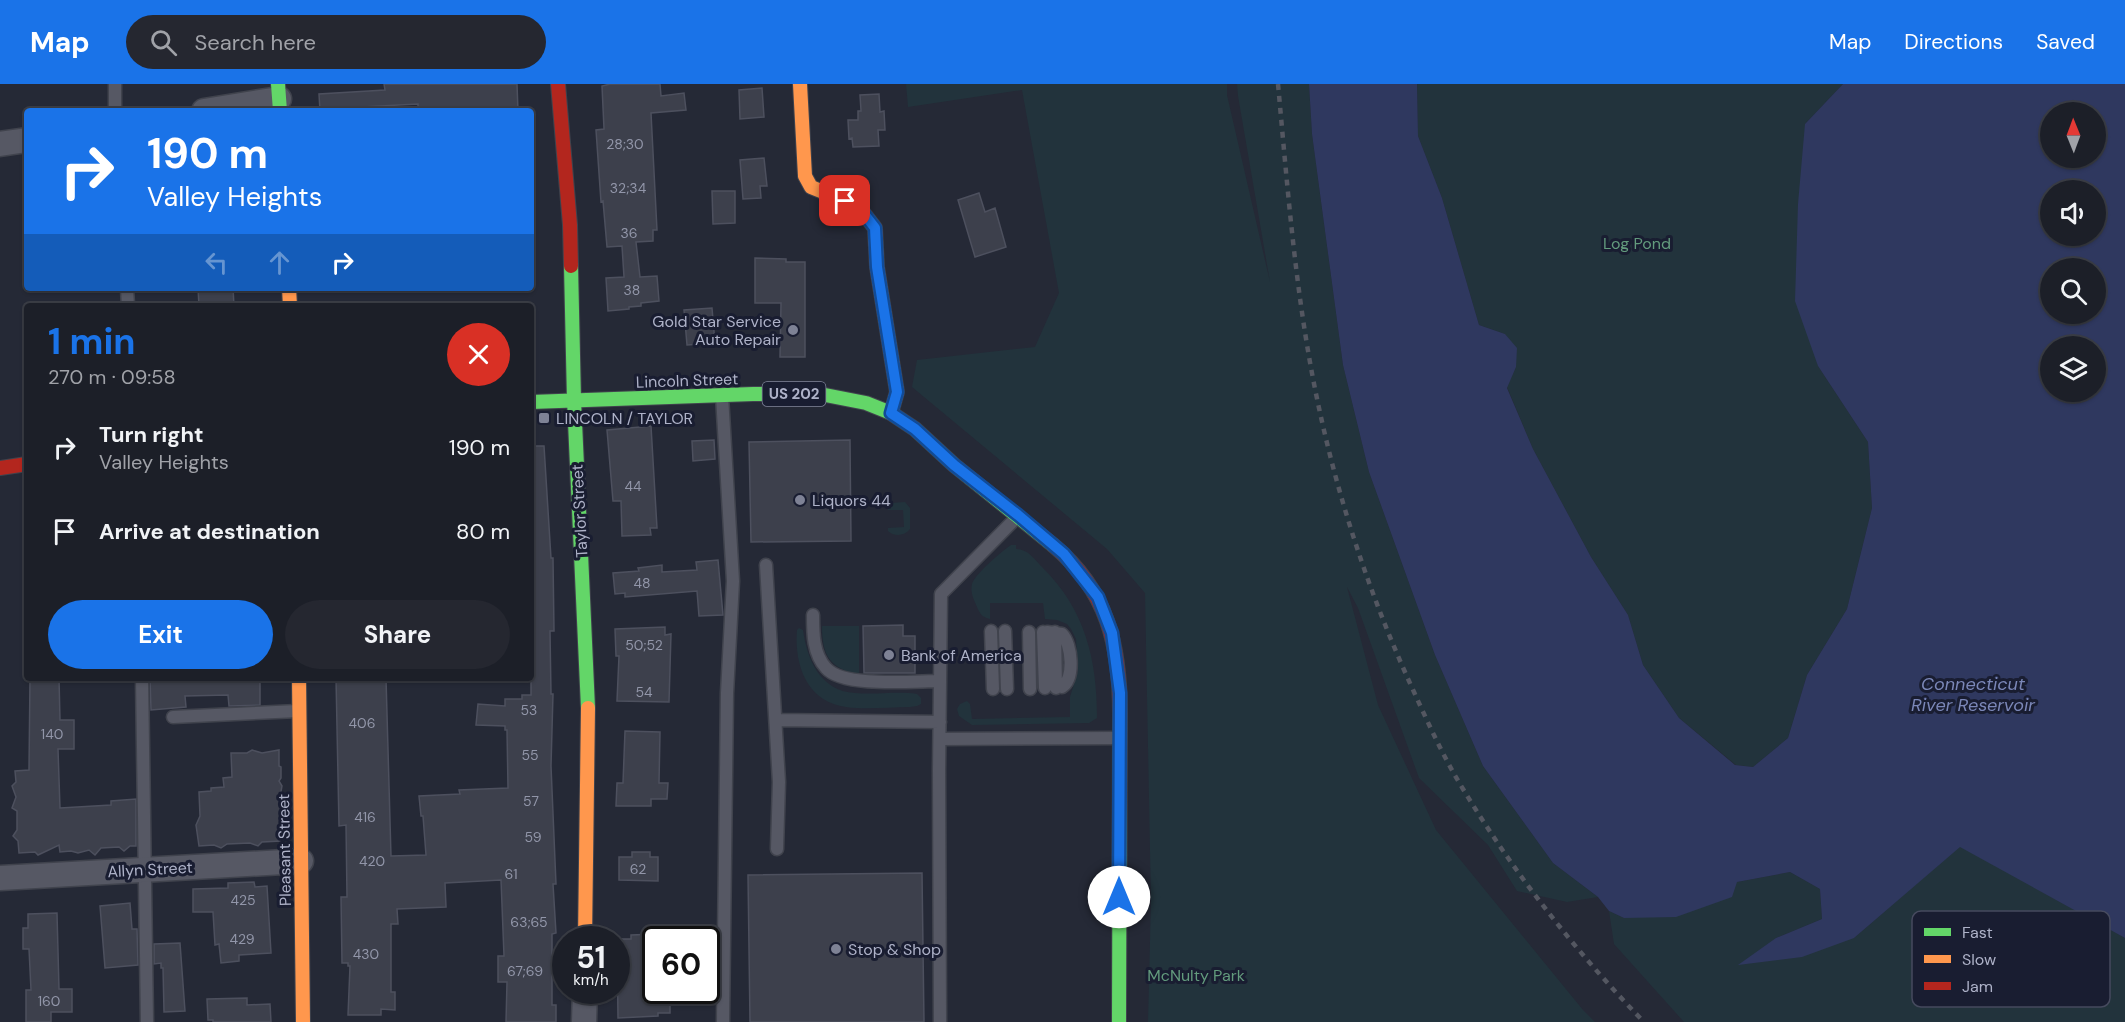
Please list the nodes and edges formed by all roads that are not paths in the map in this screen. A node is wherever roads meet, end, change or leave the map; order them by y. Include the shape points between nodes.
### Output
1 (115, 84) edge
2 (558, 84) edge
3 (800, 84) edge
4 (279, 98) edge
5 (115, 108) edge
6 (221, 108) edge
7 (24, 140) edge
8 (0, 144) edge
9 (722, 395) junction
10 (574, 400) junction
11 (534, 402) edge
12 (891, 413) junction
13 (24, 464) edge
14 (0, 468) edge
15 (1018, 515) junction
16 (766, 565) dead end
17 (813, 615) dead end
18 (991, 631) dead end
19 (1005, 631) dead end
20 (1029, 632) dead end
21 (142, 681) edge
22 (299, 681) edge
23 (940, 684) junction
24 (1054, 688) joint
25 (993, 689) dead end
26 (1006, 689) dead end
27 (1030, 689) dead end
28 (300, 711) junction
29 (173, 717) dead end
30 (776, 720) junction
31 (940, 722) junction
32 (1120, 738) junction
33 (940, 740) junction
34 (777, 849) dead end
35 (301, 861) junction
36 (145, 870) junction
37 (0, 878) edge
38 (585, 926) edge
39 (585, 1004) edge
40 (147, 1022) edge
41 (303, 1022) edge
42 (584, 1022) edge
43 (723, 1022) edge
44 (940, 1022) edge
45 (1119, 1022) edge

1 - 5 lane
2 - 10 street, Taylor Street via 570,225
3 - 12 street via 805,176 811,187 858,206 875,228 877,267 897,392
4 - 6 street
7 - 8 street
9 - 10 street, Lincoln Street / US 202
9 - 12 street, Lincoln Street / US 202 via 820,394 866,403
9 - 43 lane via 733,581 727,693
10 - 11 street, Lincoln Street / US 202
10 - 38 street, Taylor Street via 588,695
12 - 15 street, Lincoln Street / US 202
13 - 14 street
15 - 23 lane via 941,594
15 - 32 street, Lincoln Street / US 202 via 1064,554 1098,597 1112,633 1120,693
16 - 30 lane
17 - 23 lane via 818,656 836,676 857,681
18 - 25 lane
19 - 26 lane
20 - 27 lane
21 - 36 lane
22 - 28 street, Pleasant Street
23 - 31 lane
24 - 24 lane via 1068,681 1068,647 1062,634 1048,632
28 - 29 lane
28 - 35 street, Pleasant Street
30 - 31 lane
30 - 34 lane
31 - 33 lane
32 - 33 lane
32 - 45 street, Lincoln Street / US 202
33 - 44 lane
35 - 36 street, Allyn Street
35 - 41 street, Pleasant Street
36 - 37 street, Allyn Street
36 - 40 lane
39 - 42 street

